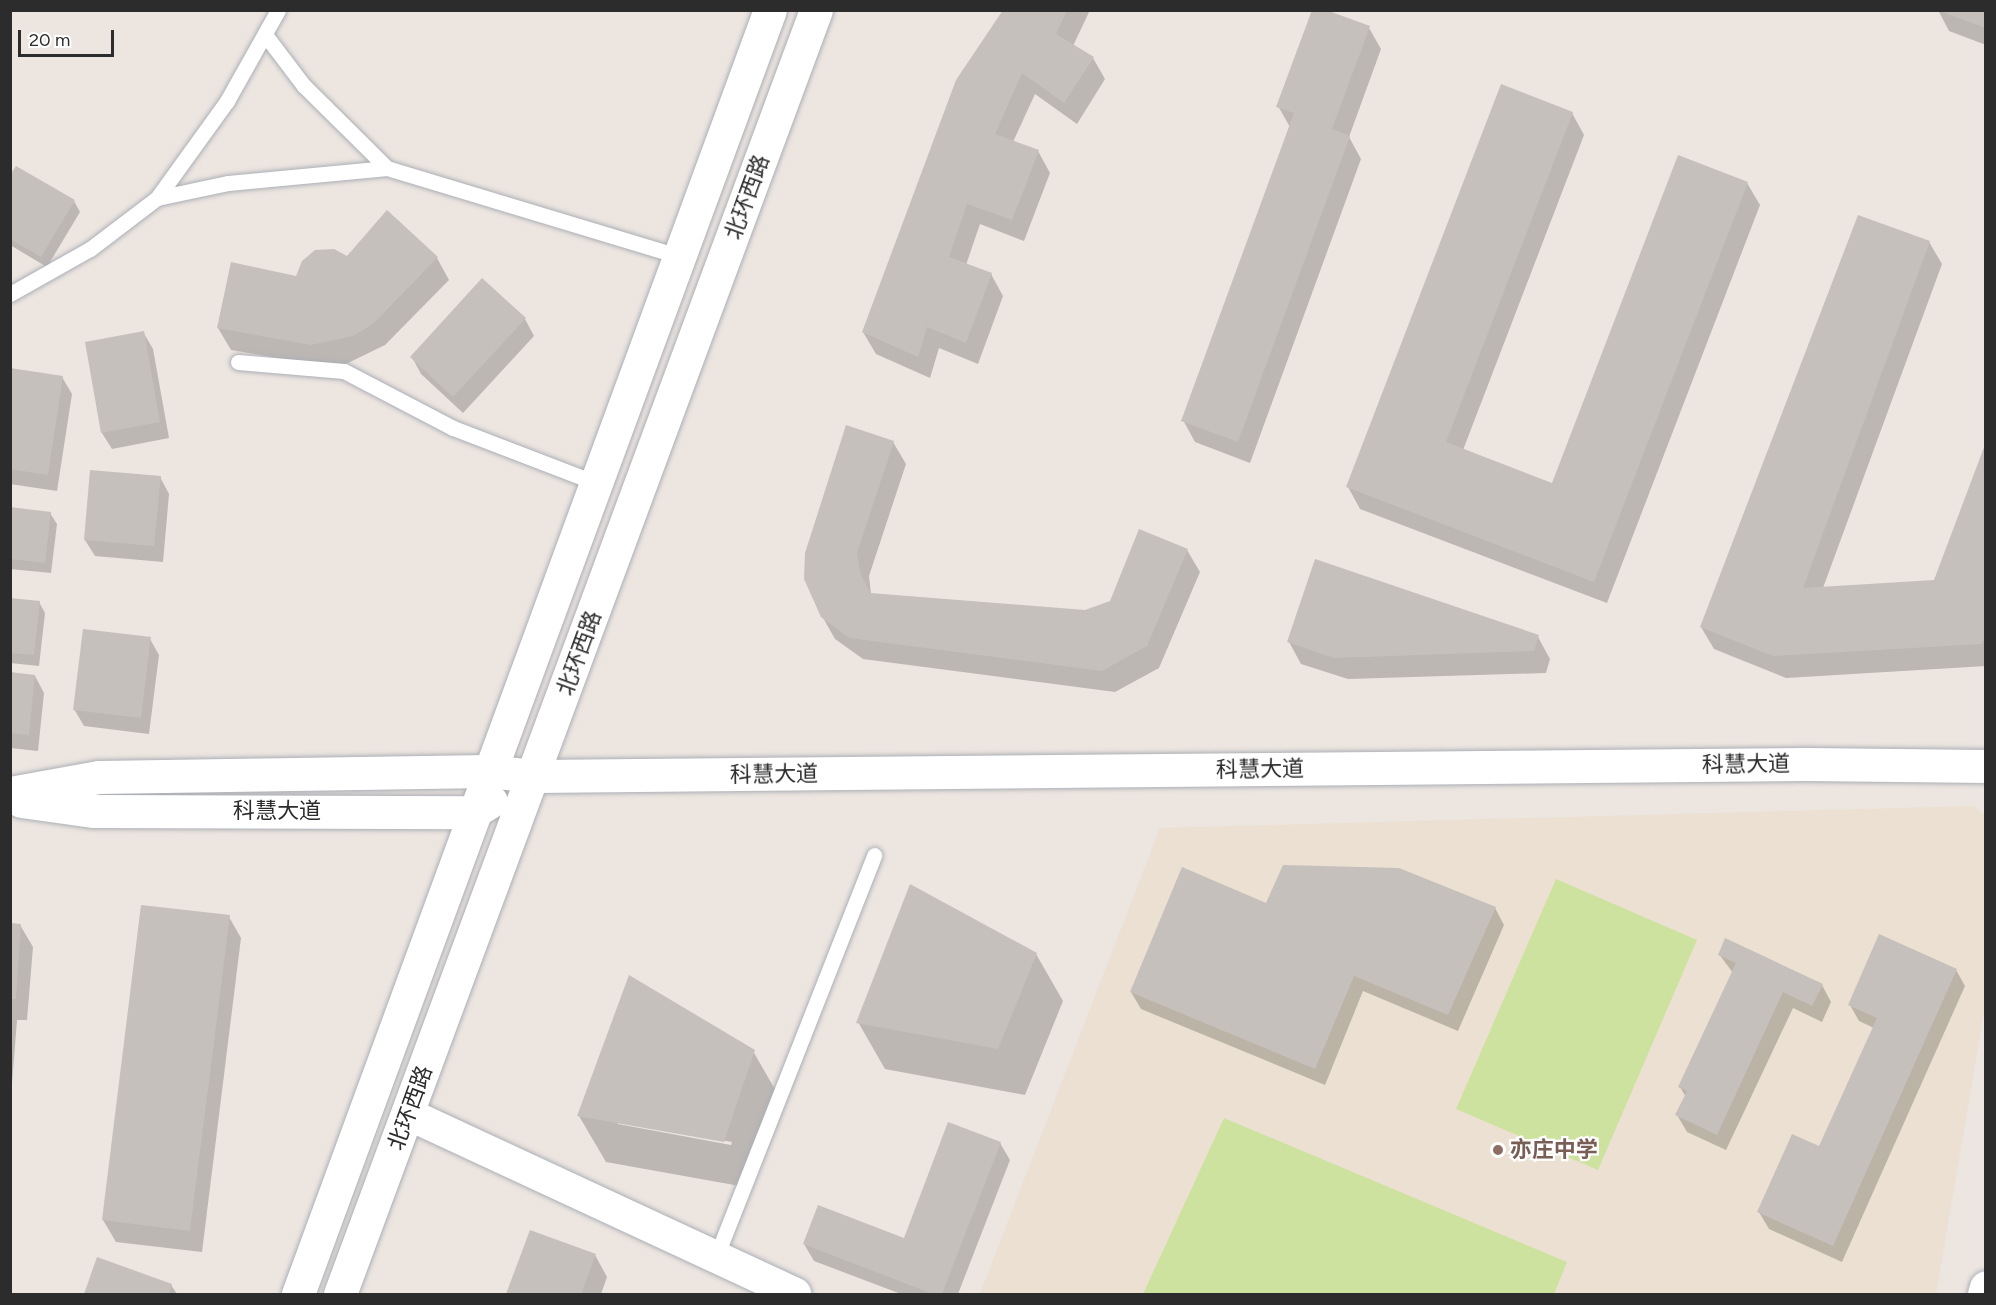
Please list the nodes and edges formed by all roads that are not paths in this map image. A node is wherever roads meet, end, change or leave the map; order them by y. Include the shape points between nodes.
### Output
1 (278, 10) edge
2 (770, 10) edge
3 (816, 10) edge
4 (267, 36) junction
5 (387, 168) junction
6 (157, 198) junction
7 (679, 256) junction
8 (10, 294) edge
9 (238, 362) dead end
10 (594, 482) junction
11 (1986, 766) edge
12 (488, 771) junction
13 (534, 776) junction
14 (10, 793) edge
15 (10, 799) edge
16 (473, 812) junction
17 (874, 855) dead end
18 (408, 1114) junction
19 (716, 1257) junction
20 (1986, 1287) edge
21 (298, 1294) edge
22 (340, 1294) edge
23 (795, 1294) edge
24 (1984, 1294) edge

1 - 4 lane
2 - 7 street, 北环西路
3 - 13 street, 北环西路
4 - 5 lane via 303,86
4 - 6 lane via 227,101
5 - 6 lane via 228,183
5 - 7 lane
6 - 8 lane via 90,249
7 - 10 street, 北环西路
9 - 10 lane via 344,372 453,428
10 - 12 street, 北环西路
11 - 13 street, 科慧大道 via 1806,764
12 - 13 street, 科慧大道
12 - 14 street, 科慧大道 via 99,777
12 - 16 street, 北环西路
13 - 16 street
13 - 18 street, 北环西路
15 - 16 street, 科慧大道 via 94,811
16 - 21 street, 北环西路
17 - 19 lane
18 - 19 street
18 - 22 street, 北环西路
19 - 23 street
20 - 24 street

